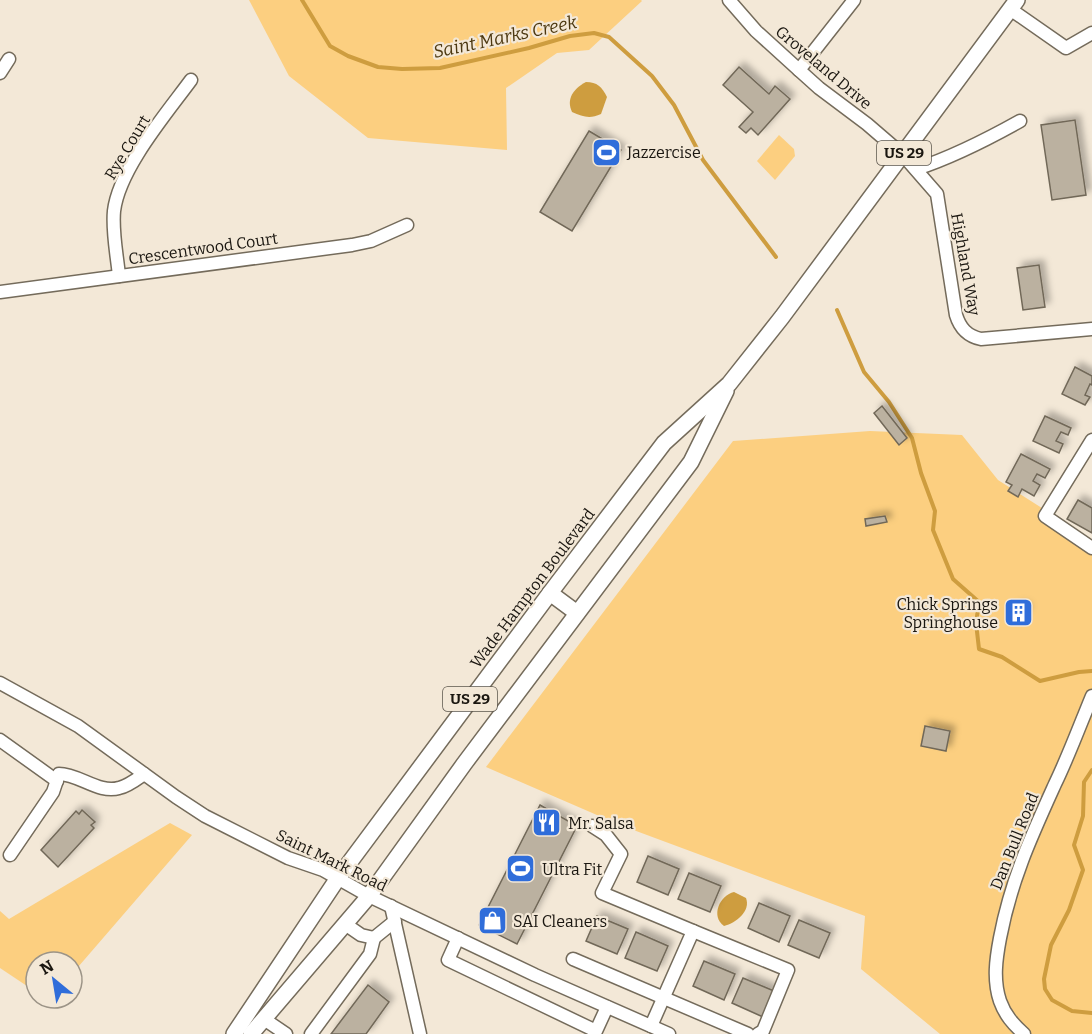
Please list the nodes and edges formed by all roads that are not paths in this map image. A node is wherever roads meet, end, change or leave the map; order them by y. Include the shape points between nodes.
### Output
1 (729, 0) edge
2 (854, 0) edge
3 (1014, 4) edge
4 (1092, 33) edge
5 (9, 59) dead end
6 (799, 70) junction
7 (0, 74) edge
8 (191, 80) dead end
9 (1020, 121) dead end
10 (903, 155) junction
11 (916, 169) junction
12 (407, 225) dead end
13 (119, 276) junction
14 (0, 292) edge
15 (1092, 328) edge
16 (729, 384) junction
17 (1092, 441) edge
18 (1092, 548) edge
19 (550, 593) junction
20 (577, 613) junction
21 (0, 683) edge
22 (1092, 696) edge
23 (0, 740) edge
24 (144, 774) junction
25 (57, 781) junction
26 (592, 826) dead end
27 (10, 855) dead end
28 (338, 878) junction
29 (369, 896) junction
30 (391, 906) junction
31 (395, 921) junction
32 (345, 924) junction
33 (693, 931) junction
34 (374, 938) junction
35 (458, 938) junction
36 (573, 959) dead end
37 (663, 997) junction
38 (607, 1007) junction
39 (264, 1018) junction
40 (651, 1026) junction
41 (234, 1034) edge
42 (251, 1034) edge
43 (285, 1034) edge
44 (311, 1034) edge
45 (420, 1034) edge
46 (669, 1034) edge
47 (747, 1034) edge
48 (758, 1034) edge
49 (1024, 1034) edge

1 - 6 street, Groveland Drive
2 - 6 street
3 - 4 street via 1066,48
3 - 10 main road, Wade Hampton Boulevard / US 29
5 - 7 street
6 - 10 street, Groveland Drive
8 - 13 street, Rye Court via 136,158 117,196 113,224
9 - 11 street
10 - 11 street, Highland Way
10 - 16 main road, Wade Hampton Boulevard / US 29
11 - 15 street, Highland Way via 937,194 956,315 966,332 981,339
12 - 13 street, Crescentwood Court via 352,245
13 - 14 street, Crescentwood Court
16 - 19 main road, Wade Hampton Boulevard / US 29 via 664,443
16 - 20 main road, Wade Hampton Boulevard / US 29 via 691,462
17 - 18 street via 1045,516
19 - 20 main road
19 - 28 main road, Wade Hampton Boulevard / US 29
20 - 29 main road, Wade Hampton Boulevard / US 29
21 - 24 street, Saint Mark Road via 78,726
22 - 49 street, Dan Bull Road via 1031,835 1006,908 998,952 997,989 1009,1019
23 - 25 street
24 - 25 street via 112,789 68,774 59,774
24 - 28 street, Saint Mark Road via 205,816
25 - 27 street
26 - 33 street via 606,835 621,854 602,893
28 - 29 street, Saint Mark Road
28 - 41 main road, Wade Hampton Boulevard / US 29
29 - 30 street, Saint Mark Road
29 - 32 main road, Wade Hampton Boulevard / US 29
30 - 31 street
30 - 35 street, Saint Mark Road
31 - 34 street
31 - 45 street
32 - 34 street via 360,935
32 - 39 main road, Wade Hampton Boulevard / US 29
33 - 37 street
33 - 48 street via 789,970 763,1031
34 - 44 street via 370,954
35 - 38 street, Saint Mark Road
35 - 38 street via 448,960 596,1031
36 - 37 street
37 - 40 street
37 - 47 street
38 - 40 street, Saint Mark Road
39 - 42 main road, Wade Hampton Boulevard / US 29
39 - 43 street
40 - 46 street, Saint Mark Road

